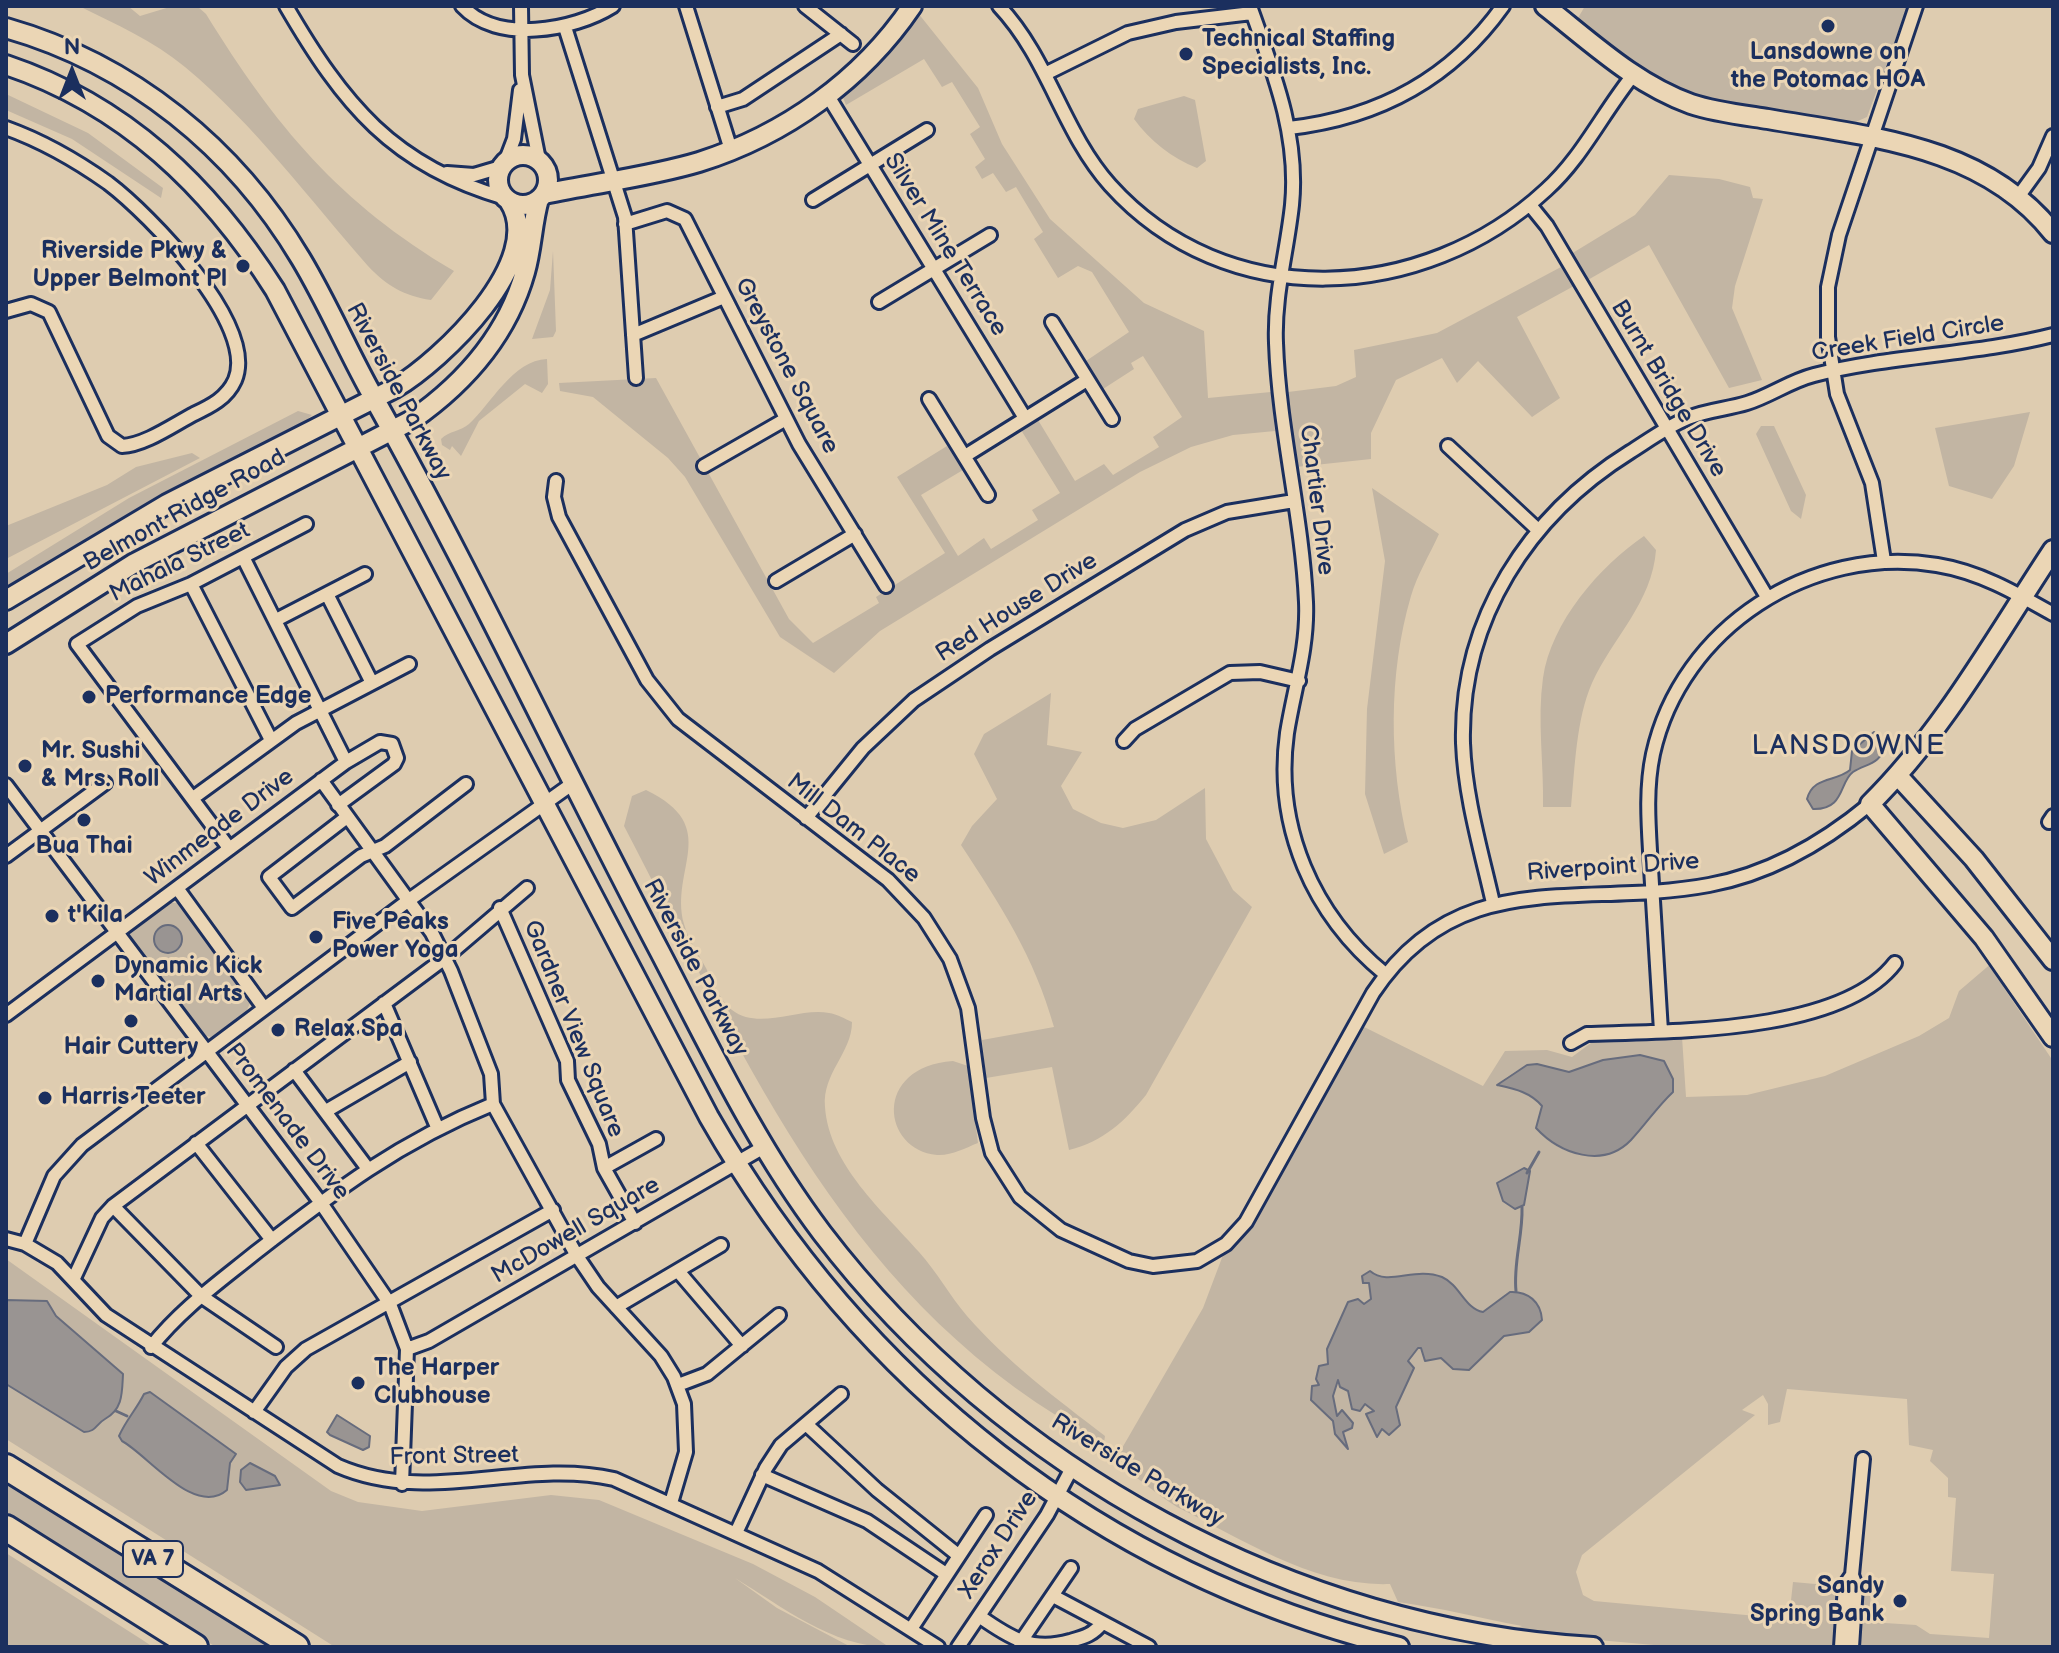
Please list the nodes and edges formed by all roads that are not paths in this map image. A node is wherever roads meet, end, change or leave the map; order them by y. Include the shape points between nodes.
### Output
1 (286, 6) edge
2 (462, 6) edge
3 (521, 6) edge
4 (613, 6) edge
5 (686, 6) edge
6 (805, 6) edge
7 (912, 6) edge
8 (999, 6) edge
9 (1503, 6) edge
10 (1545, 6) edge
11 (1916, 6) edge
12 (1251, 9) edge
13 (565, 27) junction
14 (6, 28) edge
15 (521, 28) junction
16 (841, 34) junction
17 (853, 44) dead end
18 (6, 65) edge
19 (1047, 73) junction
20 (1634, 74) junction
21 (522, 75) junction
22 (828, 96) junction
23 (717, 107) junction
24 (6, 128) edge
25 (1289, 128) junction
26 (927, 130) dead end
27 (2053, 136) edge
28 (1872, 138) junction
29 (731, 150) junction
30 (542, 163) junction
31 (504, 164) junction
32 (870, 165) junction
33 (432, 171) junction
34 (613, 181) junction
35 (541, 197) junction
36 (2018, 197) junction
37 (507, 199) junction
38 (813, 200) dead end
39 (1530, 205) junction
40 (625, 224) junction
41 (2053, 233) edge
42 (990, 235) dead end
43 (934, 269) junction
44 (1279, 277) junction
45 (724, 297) junction
46 (879, 302) dead end
47 (6, 311) edge
48 (1052, 322) dead end
49 (633, 335) junction
50 (2053, 335) edge
51 (1833, 371) junction
52 (636, 378) dead end
53 (1087, 380) junction
54 (374, 399) junction
55 (929, 399) dead end
56 (339, 415) junction
57 (1025, 418) junction
58 (786, 419) junction
59 (1112, 419) dead end
60 (392, 429) junction
61 (1666, 429) junction
62 (1448, 446) dead end
63 (356, 447) junction
64 (965, 456) junction
65 (704, 466) dead end
66 (556, 481) dead end
67 (988, 495) dead end
68 (1294, 501) junction
69 (306, 524) dead end
70 (1537, 529) junction
71 (855, 534) junction
72 (2053, 550) edge
73 (243, 557) junction
74 (1884, 561) junction
75 (365, 574) dead end
76 (776, 581) dead end
77 (191, 584) junction
78 (886, 586) dead end
79 (327, 594) junction
80 (1767, 597) junction
81 (2022, 597) junction
82 (6, 600) edge
83 (2053, 614) edge
84 (276, 620) junction
85 (6, 644) edge
86 (409, 664) dead end
87 (1299, 681) junction
88 (372, 683) junction
89 (318, 711) junction
90 (271, 740) junction
91 (1124, 741) dead end
92 (346, 762) junction
93 (1898, 776) junction
94 (321, 780) junction
95 (105, 783) dead end
96 (466, 784) dead end
97 (572, 784) junction
98 (6, 785) edge
99 (193, 798) junction
100 (544, 803) junction
101 (1870, 804) junction
102 (338, 805) junction
103 (347, 817) junction
104 (806, 818) junction
105 (40, 829) junction
106 (229, 848) junction
107 (372, 850) junction
108 (6, 856) edge
109 (177, 888) junction
110 (527, 888) dead end
111 (1653, 892) junction
112 (409, 900) junction
113 (1493, 903) junction
114 (500, 908) junction
115 (117, 932) junction
116 (445, 958) junction
117 (2053, 960) edge
118 (1895, 963) dead end
119 (1385, 974) junction
120 (384, 1003) junction
121 (264, 1008) junction
122 (6, 1015) edge
123 (1661, 1031) junction
124 (2053, 1037) edge
125 (1571, 1043) dead end
126 (207, 1051) junction
127 (410, 1062) junction
128 (294, 1070) junction
129 (493, 1104) junction
130 (247, 1106) junction
131 (326, 1111) junction
132 (437, 1127) junction
133 (656, 1139) dead end
134 (196, 1143) junction
135 (764, 1147) junction
136 (735, 1164) junction
137 (604, 1168) junction
138 (368, 1169) junction
139 (321, 1203) junction
140 (113, 1206) junction
141 (553, 1210) junction
142 (635, 1223) junction
143 (6, 1239) edge
144 (272, 1240) junction
145 (25, 1244) junction
146 (721, 1245) dead end
147 (577, 1256) junction
148 (678, 1271) junction
149 (74, 1278) junction
150 (201, 1296) junction
151 (390, 1304) junction
152 (616, 1307) junction
153 (779, 1315) dead end
154 (742, 1346) junction
155 (151, 1347) junction
156 (276, 1347) dead end
157 (407, 1349) junction
158 (678, 1385) junction
159 (841, 1394) dead end
160 (254, 1412) junction
161 (806, 1424) junction
162 (1863, 1459) dead end
163 (1073, 1466) junction
164 (8, 1468) edge
165 (762, 1475) junction
166 (402, 1484) junction
167 (1058, 1497) junction
168 (671, 1503) junction
169 (986, 1515) dead end
170 (6, 1528) edge
171 (736, 1533) junction
172 (6, 1542) edge
173 (958, 1555) junction
174 (1071, 1568) dead end
175 (946, 1574) junction
176 (1852, 1575) junction
177 (1053, 1596) junction
178 (120, 1601) junction
179 (979, 1616) junction
180 (1102, 1623) junction
181 (911, 1629) junction
182 (1493, 1642) edge
183 (1020, 1643) junction
184 (195, 1647) edge
185 (296, 1647) edge
186 (938, 1647) edge
187 (958, 1647) edge
188 (1149, 1647) edge
189 (1399, 1647) edge
190 (1593, 1647) edge
191 (1841, 1647) edge
192 (1852, 1647) edge

1 - 33 street via 318,57 379,133
2 - 15 street via 485,25
3 - 15 street
4 - 13 street
5 - 23 street
6 - 16 street
7 - 22 main road via 871,57
8 - 19 street
9 - 25 street via 1466,51 1420,86 1368,111
10 - 20 main road
11 - 28 street
12 - 19 street via 1128,33
12 - 25 street, Chartier Drive
13 - 15 street
13 - 34 street
14 - 54 main road, Riverside Parkway via 120,76 215,148 258,196 301,259
15 - 21 street
16 - 17 street
16 - 23 street via 743,99
18 - 56 main road via 93,103 173,161 215,205 275,290
19 - 44 street via 1082,147 1132,207 1210,257
20 - 28 main road via 1666,93 1716,111
20 - 39 street via 1565,171
21 - 30 street
21 - 31 street via 514,139
22 - 29 main road
22 - 32 street, Silver Mine Terrace
23 - 29 street
24 - 47 street via 108,183 157,226 196,273 232,334 239,357 235,380 209,407 122,446 108,436 49,312 31,304
25 - 44 street, Chartier Drive via 1292,204
26 - 32 street
27 - 36 street
28 - 36 main road via 1935,151
28 - 51 street via 1832,260 1827,313
29 - 34 main road
30 - 31 main road via 519,155
30 - 34 main road via 572,178
30 - 35 main road via 548,181
31 - 33 street via 474,175
31 - 37 main road via 498,183
32 - 38 street
32 - 43 street, Silver Mine Terrace
33 - 37 street
34 - 35 main road
34 - 40 street
35 - 37 main road via 524,205
35 - 60 main road, Belmont Ridge Road via 520,289 494,341 438,402
36 - 41 main road
37 - 54 main road, Belmont Ridge Road via 517,221 514,249 475,318 432,363
39 - 44 street via 1460,246 1402,270 1333,281
39 - 61 street, Burnt Bridge Drive
40 - 45 street, Greystone Square via 667,211 680,214
40 - 49 street
42 - 43 street
43 - 46 street
43 - 57 street, Silver Mine Terrace
44 - 68 street, Chartier Drive via 1277,366
45 - 49 street
45 - 58 street, Greystone Square
48 - 53 street
49 - 52 street
50 - 51 street, Creek Field Circle
51 - 61 street, Creek Field Circle
51 - 74 street via 1842,411 1872,483
53 - 57 street
53 - 59 street
54 - 56 main road, Belmont Ridge Road
54 - 60 main road, Riverside Parkway
55 - 64 street
56 - 63 main road
56 - 82 main road, Belmont Ridge Road via 129,525
57 - 64 street
58 - 65 street
58 - 71 street, Greystone Square
60 - 63 main road, Belmont Ridge Road
60 - 97 main road, Riverside Parkway
61 - 70 street, Creek Field Circle via 1582,485
61 - 80 street, Burnt Bridge Drive
62 - 70 street
63 - 85 main road, Belmont Ridge Road via 133,564
63 - 100 main road
64 - 67 street
66 - 104 street, Mill Dam Place via 559,517 662,700 697,736
68 - 87 street, Chartier Drive via 1307,625
68 - 104 street, Red House Drive via 1227,512 1185,530 943,680 863,748
69 - 73 street, Mahala Street
70 - 113 street, Creek Field Circle via 1504,579 1483,626 1464,711 1469,797
71 - 76 street
71 - 78 street, Greystone Square
72 - 81 main road, Riverpoint Drive
73 - 77 street, Mahala Street
73 - 84 street
74 - 80 street via 1812,576
74 - 81 street via 1961,570
75 - 79 street
77 - 90 street
77 - 99 street, Mahala Street via 137,606 77,644
79 - 84 street
79 - 88 street
80 - 111 street via 1733,622 1700,658 1661,727 1649,788
81 - 83 street
81 - 93 main road, Riverpoint Drive
84 - 89 street
86 - 88 street
87 - 91 street via 1260,672 1230,673 1135,729
87 - 119 street, Chartier Drive via 1285,755 1292,833 1322,904 1352,944
88 - 89 street
89 - 90 street
89 - 92 street
90 - 99 street
92 - 94 street, Winmeade Drive
92 - 102 street, Winmeade Drive via 380,742 396,749 394,764
93 - 101 main road, Riverpoint Drive
93 - 117 main road via 1974,859
94 - 102 street
94 - 106 street, Winmeade Drive
95 - 105 street
96 - 107 street via 385,846
97 - 100 street
97 - 135 main road, Riverside Parkway
98 - 105 street, Promenade Drive
99 - 106 street
100 - 112 street
100 - 136 main road
101 - 111 street, Riverpoint Drive via 1814,845 1765,868 1713,884
101 - 124 main road via 1984,938
102 - 103 street
103 - 107 street
103 - 107 street via 269,877 292,908
104 - 119 street, Mill Dam Place via 900,892 950,959 974,1034 986,1133 1013,1189 1052,1224 1146,1266 1181,1265 1215,1252 1236,1235
105 - 108 street
105 - 115 street, Promenade Drive
106 - 109 street, Winmeade Drive
107 - 112 street
109 - 115 street, Winmeade Drive
109 - 121 street
110 - 114 street
111 - 113 street, Riverpoint Drive
111 - 123 street
112 - 116 street
112 - 121 street
113 - 119 street, Riverpoint Drive via 1430,931
114 - 116 street
114 - 137 street, Gardner View Square via 567,1061 568,1080 599,1144
115 - 122 street, Winmeade Drive
115 - 126 street, Promenade Drive
116 - 120 street
116 - 129 street via 491,1074
118 - 123 street via 1876,982 1792,1016 1732,1027
120 - 127 street
120 - 128 street
121 - 126 street
123 - 125 street via 1587,1034
126 - 130 street, Promenade Drive
126 - 145 street via 62,1164
127 - 131 street
127 - 132 street
128 - 130 street
128 - 131 street
129 - 132 street
129 - 141 street
130 - 134 street
130 - 139 street, Promenade Drive
131 - 138 street
132 - 138 street
133 - 137 street, Gardner View Square
134 - 140 street
134 - 144 street
135 - 136 street, McDowell Square
135 - 163 main road, Riverside Parkway via 824,1234 893,1314 962,1380
136 - 142 street, McDowell Square
136 - 167 main road via 820,1284 884,1354 967,1431
137 - 142 street, Gardner View Square
138 - 139 street
139 - 144 street
139 - 151 street, Promenade Drive
140 - 149 street
140 - 150 street
141 - 147 street
141 - 151 street
142 - 147 street, McDowell Square
143 - 145 street, Front Street
144 - 150 street
145 - 149 street, Front Street
146 - 148 street
147 - 152 street
147 - 157 street, McDowell Square
148 - 152 street
148 - 154 street
149 - 155 street, Front Street via 106,1315
150 - 155 street
150 - 156 street
151 - 157 street, Promenade Drive
151 - 160 street via 306,1349
152 - 158 street via 661,1356
153 - 154 street
154 - 158 street via 707,1374
155 - 160 street, Front Street
157 - 166 street, Promenade Drive
158 - 168 street via 686,1452
159 - 161 street
160 - 166 street, Front Street via 338,1466 372,1480
161 - 165 street via 781,1445
161 - 173 street
162 - 176 street
163 - 167 street, Xerox Drive
163 - 182 main road, Riverside Parkway via 1170,1523 1321,1594
164 - 185 highway, VA 7
165 - 171 street
165 - 175 street via 867,1521
166 - 168 street, Front Street via 589,1475 632,1485
167 - 179 street, Xerox Drive
167 - 189 main road via 1209,1582 1294,1616
168 - 171 street, Front Street
169 - 173 street
170 - 178 highway, VA 7
171 - 181 street, Front Street via 835,1580
172 - 178 highway
173 - 175 street
174 - 177 street
175 - 181 street
176 - 191 street via 1845,1585
176 - 192 street
177 - 180 street
177 - 183 street
178 - 184 highway, VA 7
179 - 183 street
179 - 187 street, Xerox Drive
180 - 183 street via 1090,1636 1055,1646
180 - 188 street
181 - 186 street, Front Street
182 - 190 main road, Riverside Parkway

